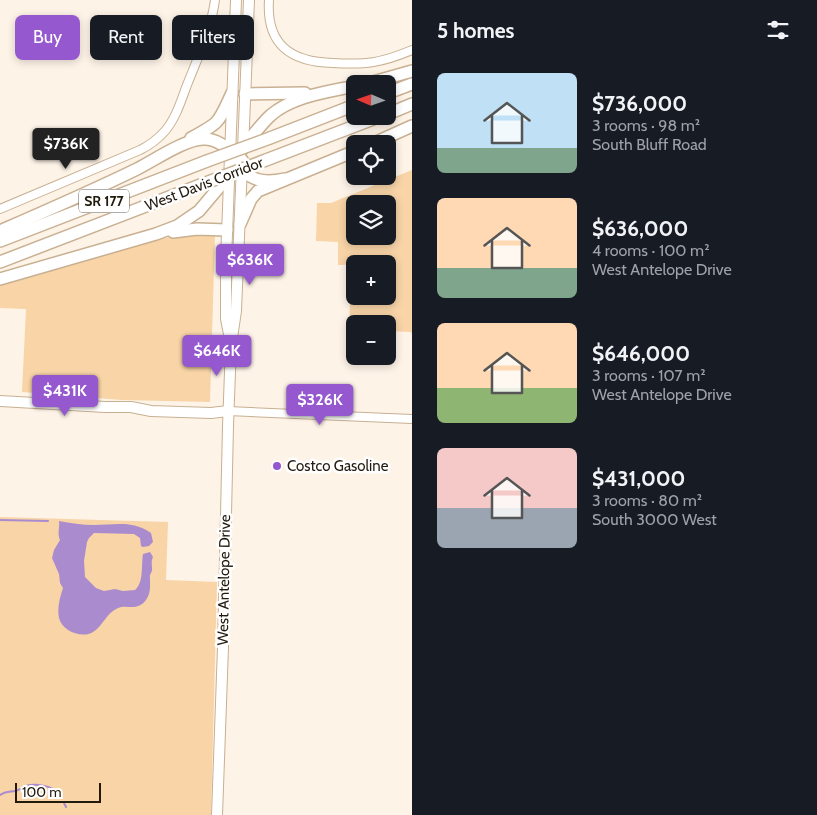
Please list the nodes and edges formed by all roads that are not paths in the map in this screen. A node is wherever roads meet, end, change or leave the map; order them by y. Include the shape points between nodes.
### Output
1 (215, 0) edge
2 (236, 0) edge
3 (248, 0) edge
4 (269, 0) edge
5 (412, 50) edge
6 (412, 71) edge
7 (396, 76) edge
8 (412, 84) edge
9 (346, 88) edge
10 (346, 88) edge
11 (396, 90) edge
12 (232, 93) junction
13 (245, 94) junction
14 (412, 104) edge
15 (346, 108) edge
16 (396, 111) edge
17 (357, 125) edge
18 (412, 126) edge
19 (392, 135) edge
20 (182, 145) junction
21 (346, 155) edge
22 (236, 161) junction
23 (285, 179) junction
24 (0, 209) edge
25 (240, 224) junction
26 (227, 230) junction
27 (0, 231) edge
28 (156, 234) junction
29 (0, 241) edge
30 (0, 262) edge
31 (0, 279) edge
32 (231, 345) junction
33 (0, 400) edge
34 (228, 411) junction
35 (412, 419) edge
36 (217, 815) edge

1 - 24 street via 205,41 173,118 161,136 140,150
2 - 12 main road, West Antelope Drive
3 - 13 main road, West Antelope Drive
4 - 5 street via 274,35 292,55 302,59 361,64 382,62
6 - 7 highway
8 - 11 highway
9 - 13 highway via 295,94
10 - 22 highway via 284,106 266,119
12 - 20 highway via 219,121
12 - 22 main road, West Antelope Drive
13 - 22 main road, West Antelope Drive
14 - 16 highway
15 - 29 highway, West Davis Corridor / SR 177, bridge
17 - 30 highway, West Davis Corridor / SR 177, bridge
18 - 19 highway
20 - 22 highway via 207,139 219,143
20 - 27 highway
21 - 23 highway
22 - 23 highway via 254,179 265,182
22 - 25 main road, West Antelope Drive
22 - 26 main road, West Antelope Drive
22 - 28 highway via 205,206 192,217
23 - 25 highway via 255,193
25 - 32 main road, West Antelope Drive via 236,319
26 - 28 highway
26 - 32 main road, West Antelope Drive via 226,319
28 - 31 highway
32 - 34 main road, West Antelope Drive
33 - 34 main road via 142,410
34 - 35 street
34 - 36 main road, West Antelope Drive

